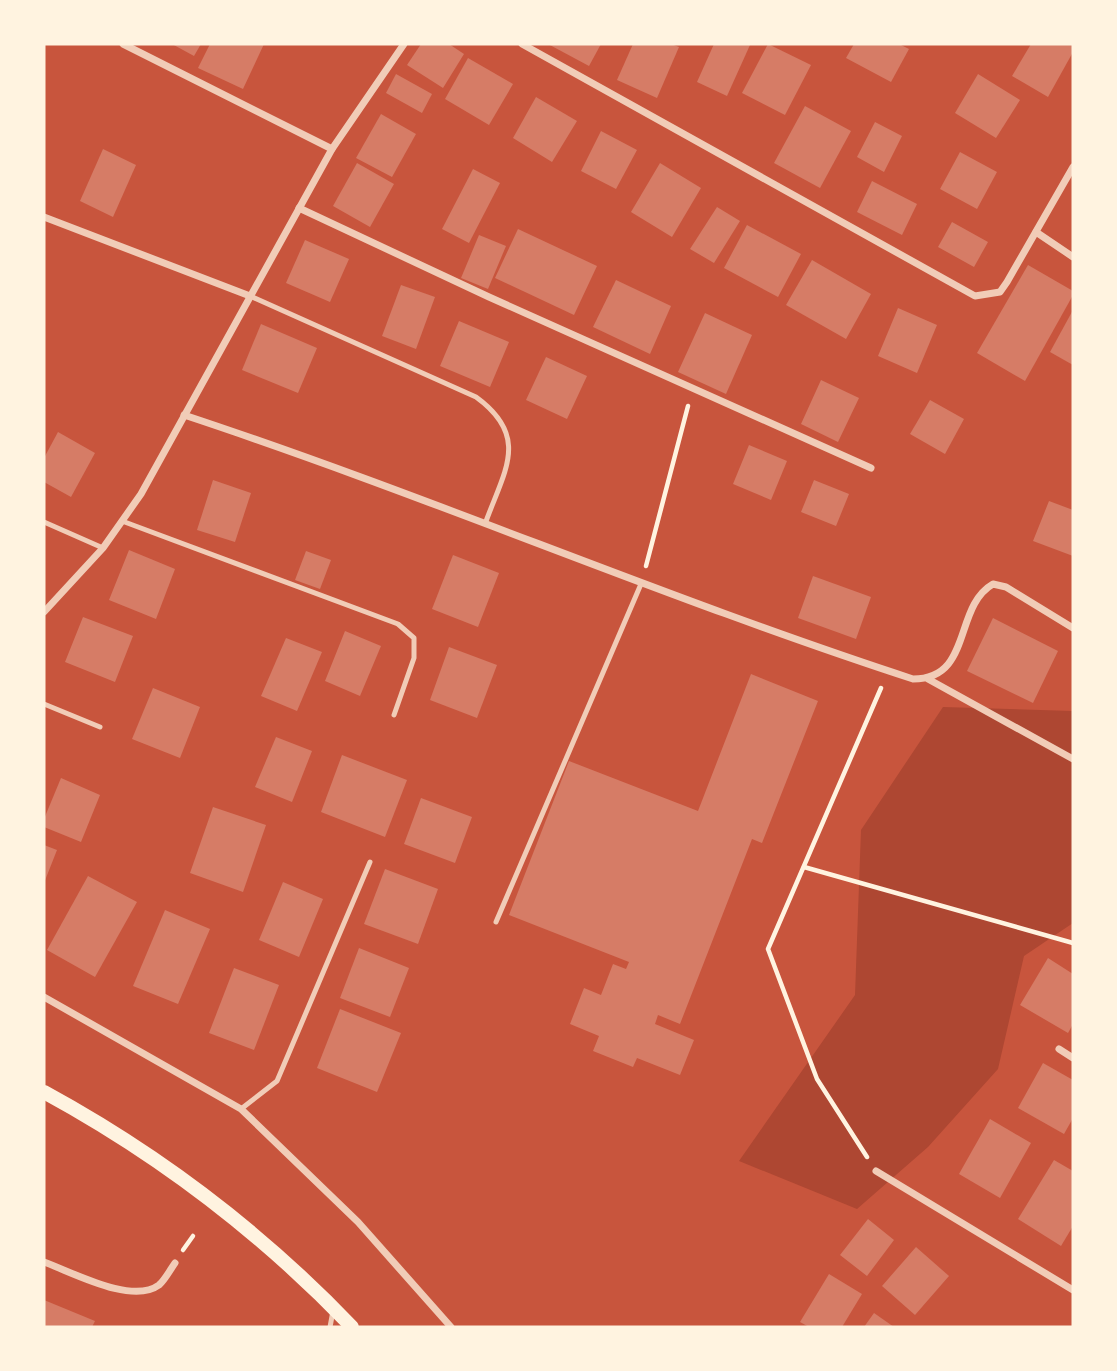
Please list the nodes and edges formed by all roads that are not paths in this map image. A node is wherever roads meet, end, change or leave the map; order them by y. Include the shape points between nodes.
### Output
1 (123, 44) edge
2 (404, 44) edge
3 (522, 44) edge
4 (332, 149) junction
5 (1073, 167) edge
6 (299, 208) junction
7 (44, 217) edge
8 (1036, 232) junction
9 (1073, 257) edge
10 (250, 296) junction
11 (184, 415) junction
12 (872, 468) dead end
13 (122, 521) junction
14 (44, 522) edge
15 (485, 524) junction
16 (103, 548) junction
17 (641, 584) junction
18 (44, 612) edge
19 (1073, 628) edge
20 (928, 679) junction
21 (44, 704) edge
22 (394, 715) dead end
23 (100, 727) dead end
24 (1073, 759) edge
25 (370, 862) dead end
26 (496, 922) dead end
27 (44, 998) edge
28 (1059, 1049) dead end
29 (1073, 1058) edge
30 (44, 1092) edge
31 (241, 1109) junction
32 (876, 1171) road end
33 (44, 1262) edge
34 (175, 1263) dead end
35 (1073, 1290) edge
36 (333, 1308) junction
37 (330, 1327) edge
38 (352, 1327) edge
39 (451, 1327) edge

1 - 4 street
2 - 4 street
3 - 8 street via 975,296 1000,292
4 - 6 street
5 - 8 street
6 - 10 street
6 - 12 street
7 - 10 street
8 - 9 street
10 - 11 street
10 - 15 lane via 477,397 497,412 509,433 508,460
11 - 13 street
11 - 15 street via 332,464
13 - 16 street
13 - 22 lane via 398,624 414,638 414,658
14 - 16 lane
15 - 17 street
16 - 18 street
17 - 20 street via 888,671
17 - 26 lane
19 - 20 street via 1006,587 993,584 981,591 951,663
20 - 24 street
21 - 23 lane
25 - 31 lane via 276,1081
27 - 31 street
28 - 29 street
30 - 36 main road via 133,1145 243,1223
31 - 39 street via 358,1222
32 - 35 street
33 - 34 street via 125,1292 144,1292 160,1284
36 - 37 lane
36 - 38 main road

